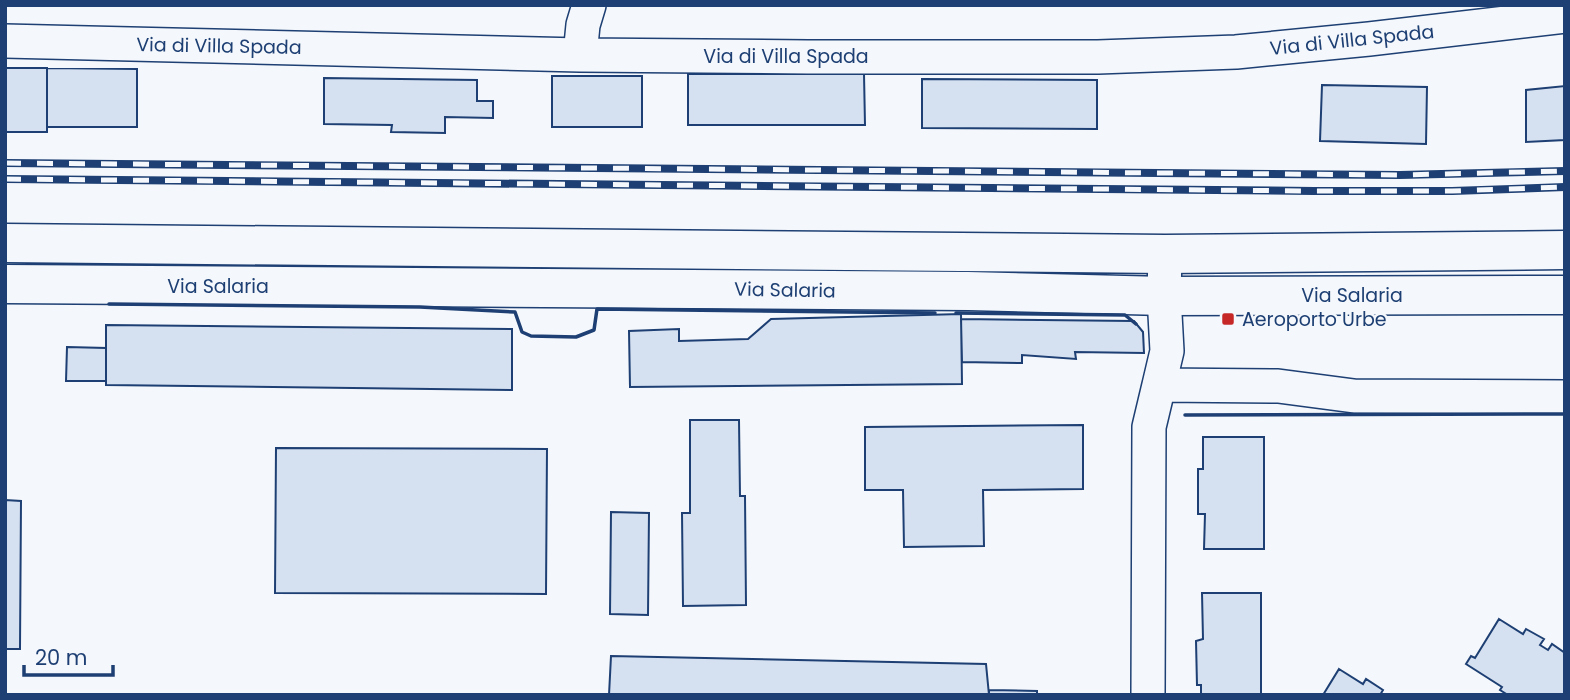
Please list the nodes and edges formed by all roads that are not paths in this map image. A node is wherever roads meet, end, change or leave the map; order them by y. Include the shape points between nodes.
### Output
1 (589, 5) edge
2 (1565, 16) edge
3 (5, 41) edge
4 (580, 55) junction
5 (5, 243) edge
6 (1565, 250) edge
7 (1165, 254) junction
8 (5, 284) edge
9 (1565, 295) edge
10 (1164, 296) junction
11 (1158, 385) junction
12 (1565, 397) edge
13 (1148, 695) edge

1 - 4 street
2 - 4 street, Via di Villa Spada via 1236,52 1098,57
3 - 4 street, Via di Villa Spada
5 - 7 main road, Via Salaria
6 - 7 main road, Via Salaria
7 - 10 street
8 - 10 main road, Via Salaria
9 - 10 main road, Via Salaria
10 - 11 street via 1167,351
11 - 12 street via 1278,386 1353,396
11 - 13 street via 1149,428

